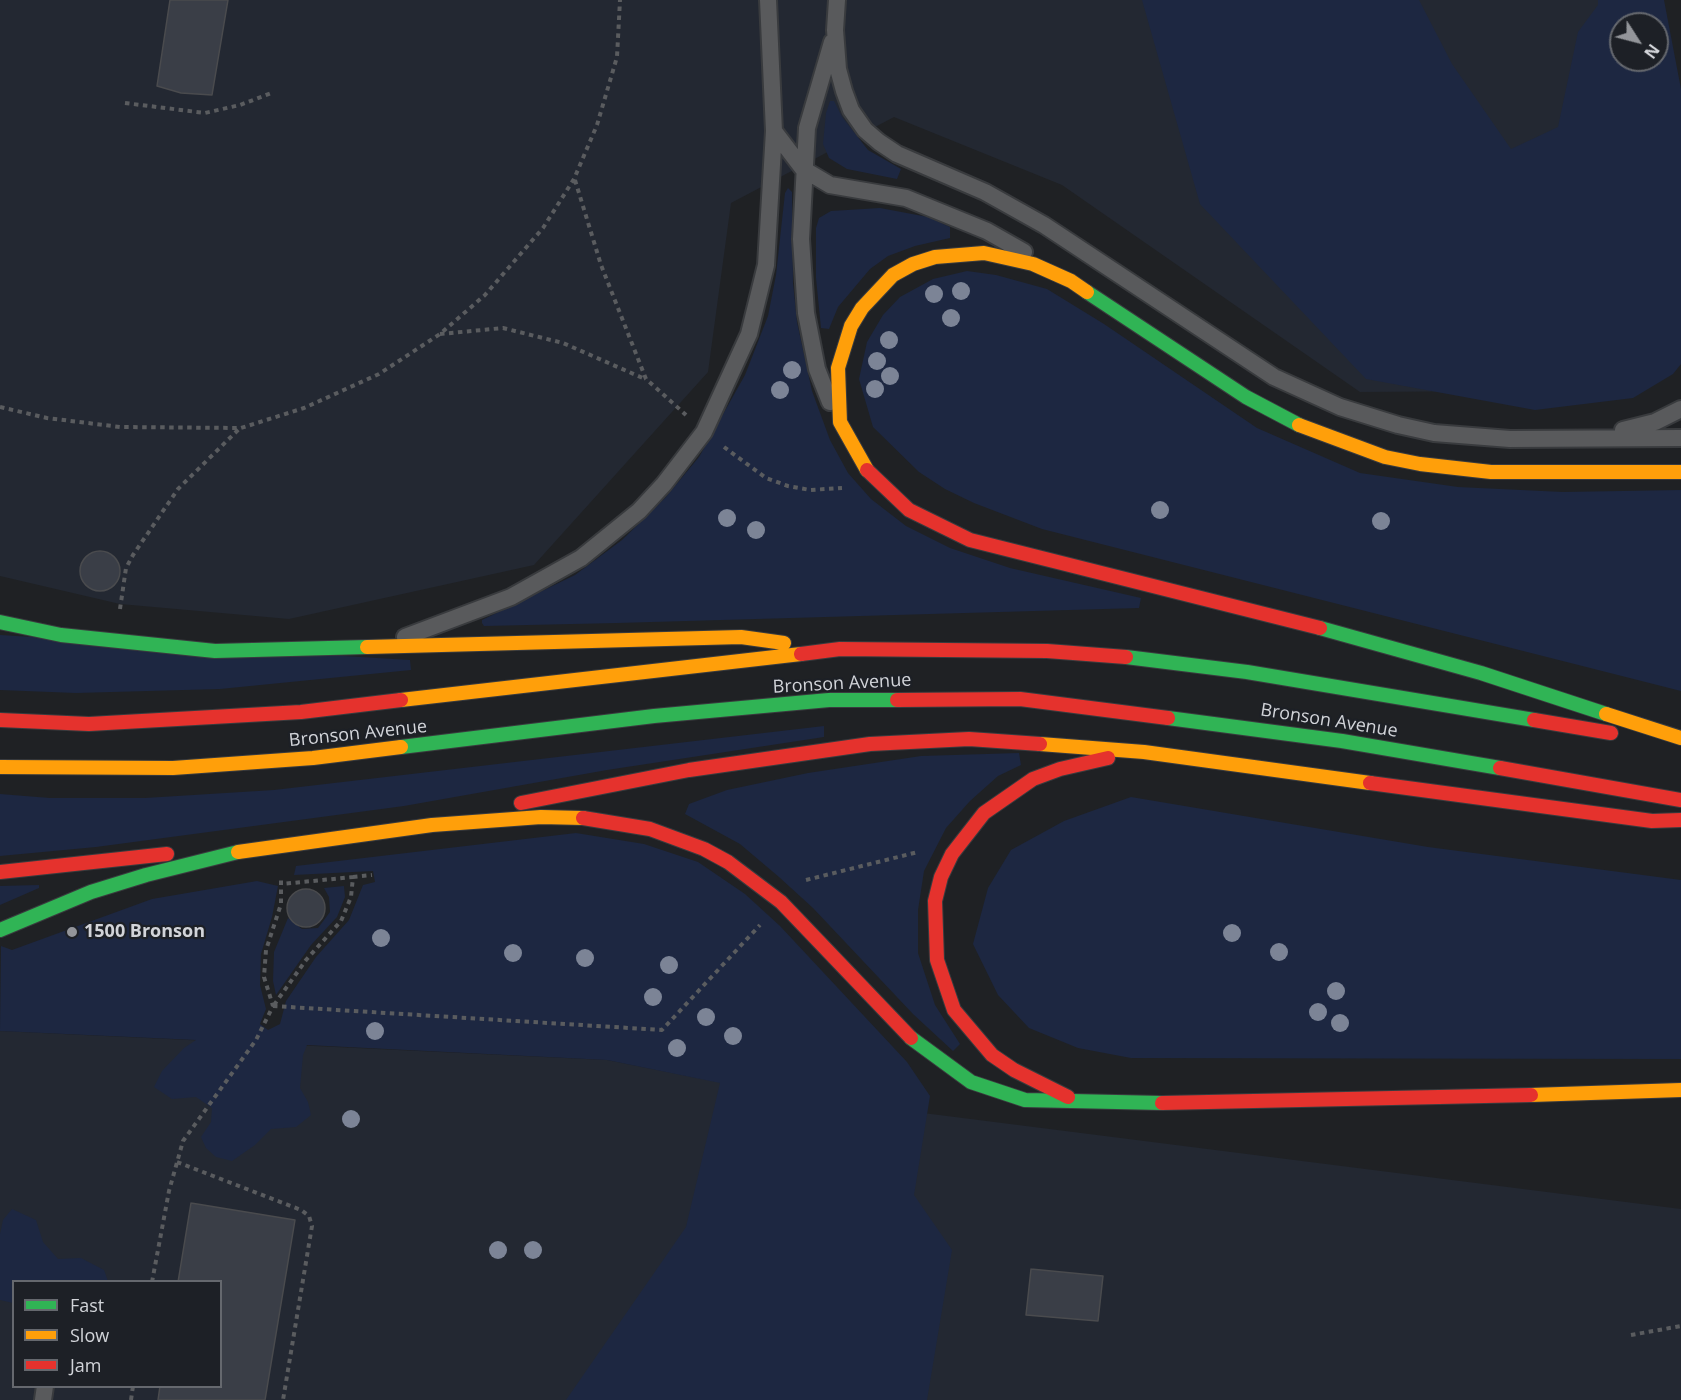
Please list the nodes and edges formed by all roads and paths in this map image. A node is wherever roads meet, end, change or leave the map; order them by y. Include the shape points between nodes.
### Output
1 (620, 0) edge
2 (768, 0) edge
3 (837, 0) edge
4 (835, 30) junction
5 (274, 92) dead end
6 (125, 103) dead end
7 (774, 131) junction
8 (803, 169) junction
9 (574, 179) junction
10 (1071, 281) junction
11 (440, 334) junction
12 (646, 379) junction
13 (0, 406) edge
14 (1681, 409) edge
15 (840, 422) junction
16 (241, 428) junction
17 (704, 432) junction
18 (1681, 438) edge
19 (1541, 439) junction
20 (867, 470) junction
21 (1681, 472) edge
22 (126, 568) junction
23 (120, 569) dead end
24 (0, 622) edge
25 (116, 641) junction
26 (379, 647) junction
27 (840, 649) junction
28 (0, 720) edge
29 (1681, 738) edge
30 (1681, 744) edge
31 (1144, 752) junction
32 (0, 767) edge
33 (1681, 800) edge
34 (1681, 820) edge
35 (432, 825) junction
36 (277, 845) junction
37 (256, 848) junction
38 (928, 849) dead end
39 (0, 872) edge
40 (372, 875) dead end
41 (353, 877) junction
42 (282, 884) junction
43 (781, 902) junction
44 (281, 904) junction
45 (287, 905) dead end
46 (0, 930) edge
47 (273, 1006) junction
48 (1681, 1090) edge
49 (1658, 1093) junction
50 (1681, 1098) edge
51 (1072, 1099) junction
52 (177, 1162) junction
53 (152, 1280) edge
54 (1681, 1326) edge
55 (1631, 1335) dead end
56 (283, 1400) edge

1 - 9 path via 617,57 597,125
2 - 7 lane
3 - 4 lane
4 - 8 lane via 807,128
4 - 19 lane via 838,69 851,110 879,142 1044,225 1274,377 1340,407 1398,425 1474,437
5 - 6 path via 205,113
7 - 8 lane
7 - 17 lane via 770,229 760,300 739,361
8 - 10 lane via 830,185 906,198 951,215 987,231
8 - 15 lane via 801,239 806,313 817,369
9 - 11 path via 543,228 492,286
9 - 12 path via 601,265
10 - 15 highway via 1033,264 984,254 934,257 893,275 862,308 843,348 838,368
10 - 21 highway via 1246,397 1309,430 1376,454 1420,464 1491,472
11 - 12 path via 503,328 563,343
11 - 16 path via 379,374 304,408
12 - 17 path
13 - 16 path via 47,418 120,427
14 - 19 lane via 1632,429
15 - 20 highway
16 - 22 path via 177,489
17 - 20 path via 766,478 788,486 842,488
17 - 26 lane via 639,511 581,558 511,597
18 - 19 lane
20 - 29 highway via 909,510 970,540 1266,613 1470,669
22 - 23 path
22 - 25 path
24 - 25 highway
25 - 26 highway via 215,651
26 - 27 highway via 741,638
27 - 28 highway, Bronson Avenue via 301,712 89,724
27 - 30 highway, Bronson Avenue via 1110,655 1336,686
31 - 34 highway via 1652,821
31 - 35 highway via 969,739 870,744 689,770 528,801
31 - 51 highway via 1060,769 1007,794 984,813 952,854 935,901 937,960 954,1010 992,1054 1014,1070
32 - 33 highway, Bronson Avenue via 173,768 313,758 654,716 829,700 1020,699 1342,741
35 - 36 highway
35 - 43 highway via 541,817 582,818 650,829 728,862
36 - 37 highway
36 - 42 path
37 - 39 highway
37 - 46 highway via 91,892
38 - 43 path via 803,880
40 - 41 path
41 - 42 path
41 - 47 path via 351,897 341,921
42 - 44 path
43 - 47 path via 662,1030
43 - 51 highway via 918,1045 946,1067 971,1082 1025,1100
44 - 45 path
44 - 47 path via 265,959 264,977
47 - 52 path via 256,1040 183,1141
48 - 49 highway
49 - 50 highway
49 - 51 highway via 1182,1104
52 - 53 path
52 - 56 path via 309,1216 312,1226
54 - 55 path

